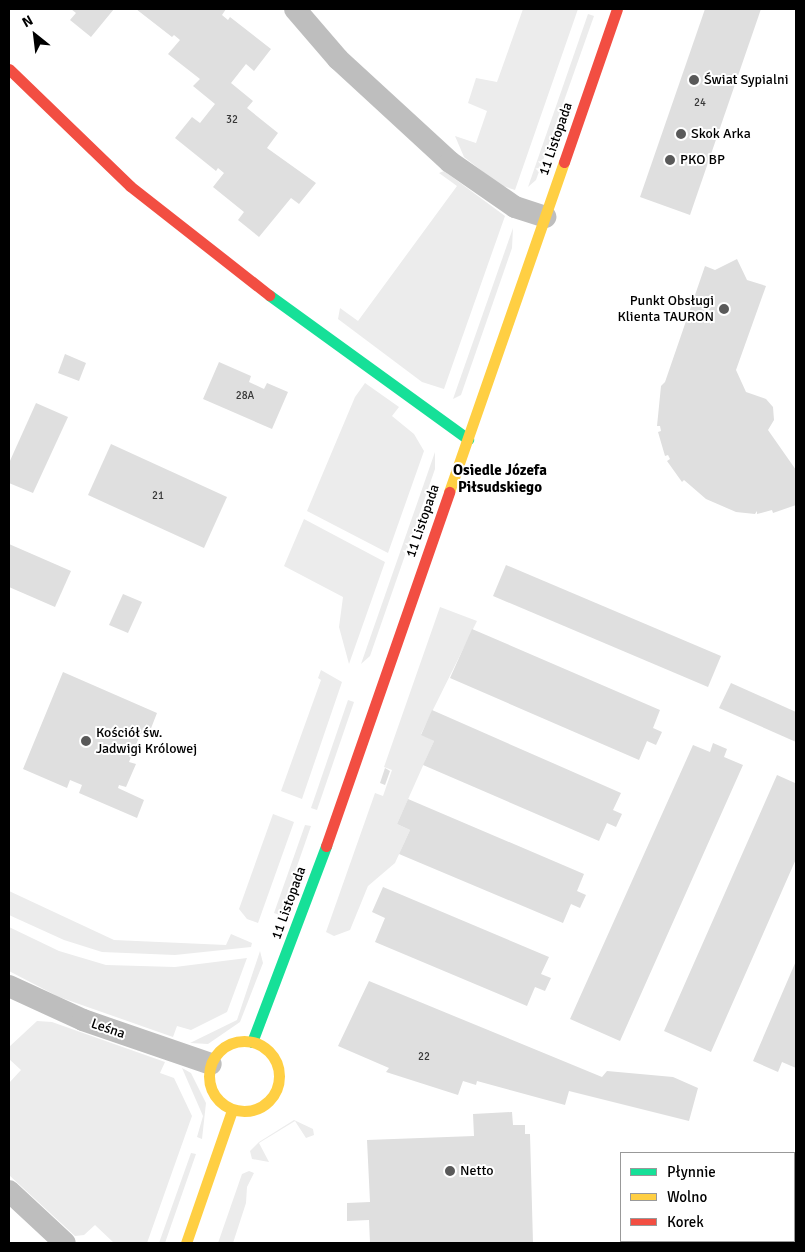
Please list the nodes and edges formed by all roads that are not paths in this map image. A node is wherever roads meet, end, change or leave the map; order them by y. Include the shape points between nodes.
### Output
1 (295, 9) edge
2 (617, 9) edge
3 (9, 69) edge
4 (544, 217) junction
5 (468, 439) junction
6 (9, 986) edge
7 (252, 1042) junction
8 (211, 1064) junction
9 (232, 1110) junction
10 (9, 1191) edge
11 (65, 1243) edge
12 (186, 1243) edge

1 - 4 street via 338,59 450,162 515,207
2 - 4 street, 11 Listopada
3 - 5 street via 130,186 313,330
4 - 5 street, 11 Listopada
5 - 7 street, 11 Listopada via 294,937
6 - 8 street, Leśna via 83,1020
7 - 8 street via 228,1046
7 - 9 street via 263,1046 275,1060 280,1077 278,1089 259,1109 246,1112
8 - 9 street via 210,1086 223,1105
9 - 12 street
10 - 11 street

